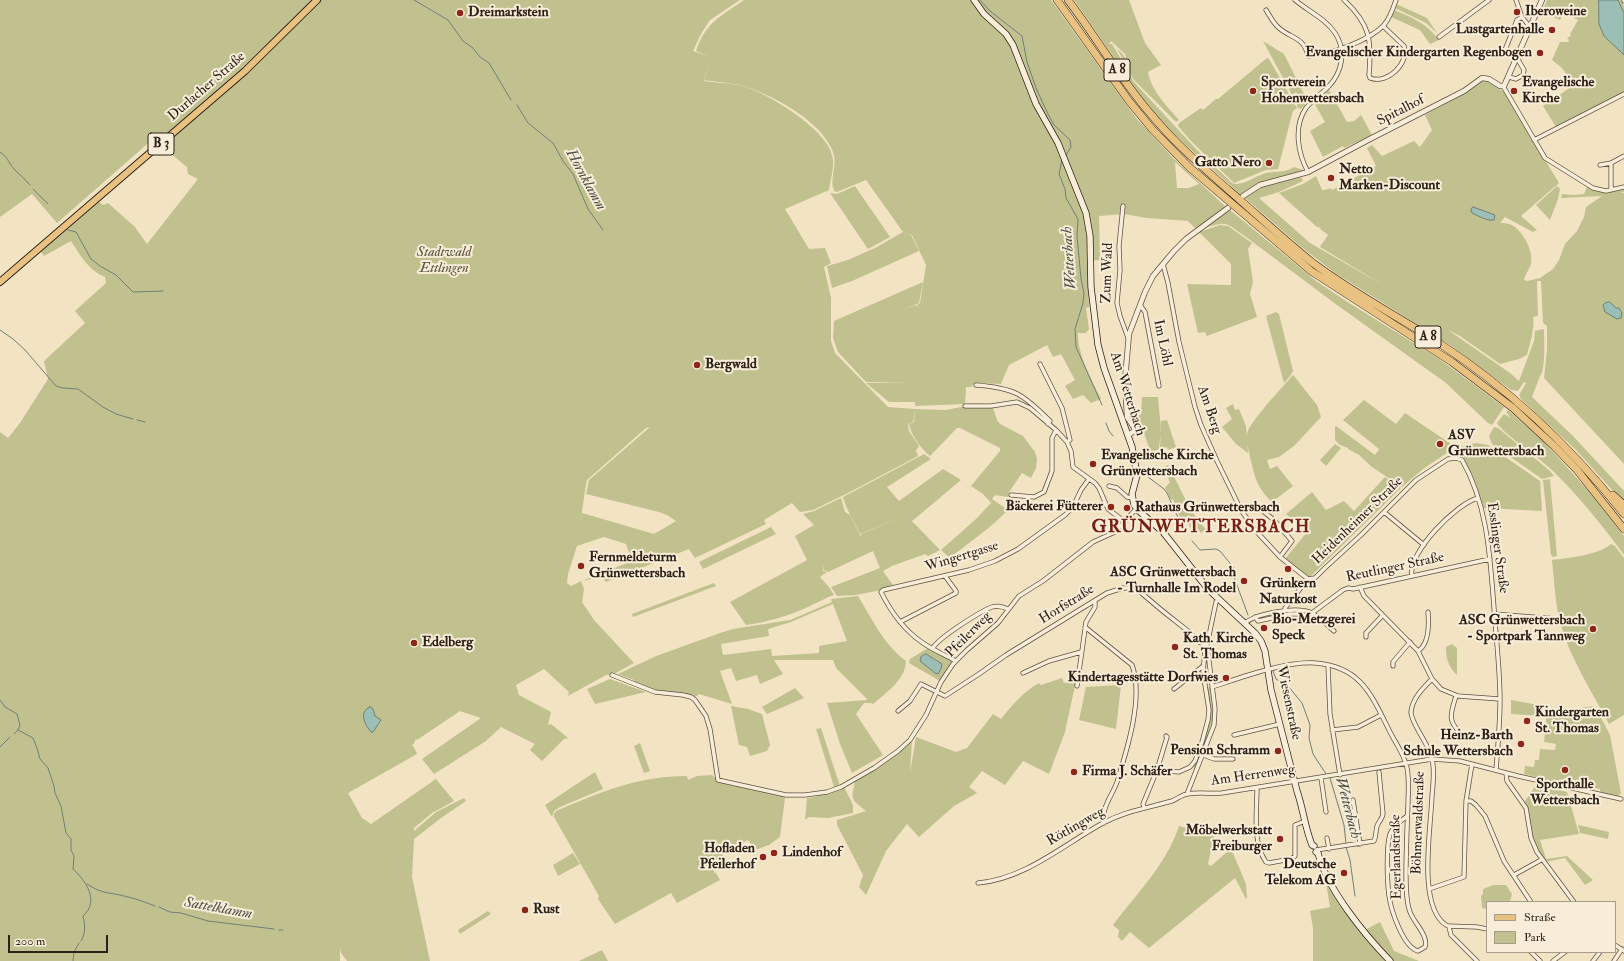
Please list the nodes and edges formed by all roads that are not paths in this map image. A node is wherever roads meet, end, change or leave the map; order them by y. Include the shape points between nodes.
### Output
1 (317, 0) edge
2 (974, 0) edge
3 (1057, 0) edge
4 (1068, 0) edge
5 (1295, 0) edge
6 (1344, 0) edge
7 (1396, 0) edge
8 (1489, 0) edge
9 (1516, 0) edge
10 (1542, 0) edge
11 (1266, 10) dead end
12 (1522, 17) junction
13 (1383, 26) junction
14 (1530, 28) junction
15 (1369, 36) junction
16 (1439, 37) dead end
17 (1341, 49) junction
18 (1506, 50) junction
19 (1503, 55) dead end
20 (1518, 56) junction
21 (1509, 77) junction
22 (1503, 86) junction
23 (1624, 94) edge
24 (1534, 140) junction
25 (1624, 156) edge
26 (1611, 162) junction
27 (1600, 165) dead end
28 (1308, 172) junction
29 (1624, 186) edge
30 (1612, 190) junction
31 (1243, 196) dead end
32 (1123, 206) dead end
33 (1228, 208) dead end
34 (1163, 264) junction
35 (0, 282) edge
36 (1140, 305) junction
37 (1128, 339) junction
38 (1040, 364) dead end
39 (976, 385) dead end
40 (1159, 386) dead end
41 (965, 406) dead end
42 (1048, 424) junction
43 (1056, 430) junction
44 (1128, 435) junction
45 (1067, 442) junction
46 (1456, 458) joint
47 (1089, 479) junction
48 (1600, 483) junction
49 (1109, 486) dead end
50 (1011, 495) dead end
51 (1132, 498) junction
52 (1478, 498) junction
53 (1624, 505) edge
54 (1258, 507) dead end
55 (1136, 509) junction
56 (1384, 512) junction
57 (1624, 514) edge
58 (1125, 522) junction
59 (1624, 529) edge
60 (1424, 545) junction
61 (1280, 558) junction
62 (1490, 559) junction
63 (944, 576) junction
64 (1412, 576) junction
65 (1308, 579) junction
66 (1360, 587) junction
67 (1219, 599) junction
68 (1094, 601) junction
69 (1008, 609) junction
70 (1286, 610) junction
71 (1428, 612) dead end
72 (1312, 613) junction
73 (1300, 614) dead end
74 (1494, 614) junction
75 (1382, 616) junction
76 (1255, 617) junction
77 (1558, 619) dead end
78 (900, 622) junction
79 (1245, 623) junction
80 (1085, 627) junction
81 (1334, 631) dead end
82 (1366, 637) dead end
83 (1410, 642) junction
84 (1207, 647) junction
85 (932, 648) junction
86 (1418, 651) junction
87 (1080, 652) junction
88 (956, 661) junction
89 (1328, 665) junction
90 (1203, 666) junction
91 (1393, 666) dead end
92 (1268, 670) junction
93 (1023, 673) dead end
94 (612, 675) dead end
95 (1432, 679) junction
96 (1077, 686) dead end
97 (1212, 687) junction
98 (1174, 689) dead end
99 (936, 693) junction
100 (1456, 696) junction
101 (1500, 699) junction
102 (898, 711) dead end
103 (1381, 715) junction
104 (1280, 724) junction
105 (1332, 730) junction
106 (1234, 735) dead end
107 (1166, 736) dead end
108 (1463, 736) dead end
109 (1203, 754) junction
110 (1233, 759) dead end
111 (1432, 759) junction
112 (1406, 764) junction
113 (1472, 764) junction
114 (1157, 770) junction
115 (1496, 770) junction
116 (1379, 772) dead end
117 (1506, 773) junction
118 (1340, 775) junction
119 (1321, 778) junction
120 (1294, 781) junction
121 (1257, 788) junction
122 (1188, 794) junction
123 (1621, 799) dead end
124 (1353, 800) dead end
125 (1466, 800) junction
126 (1144, 808) junction
127 (1326, 812) dead end
128 (1407, 816) junction
129 (1104, 823) junction
130 (1306, 823) junction
131 (1327, 838) dead end
132 (1360, 844) junction
133 (1329, 849) junction
134 (1316, 851) junction
135 (1541, 860) junction
136 (1514, 875) junction
137 (978, 883) dead end
138 (1429, 889) junction
139 (1530, 901) edge
140 (1573, 901) edge
141 (1447, 926) junction
142 (1486, 929) edge
143 (1623, 950) edge
144 (1532, 953) edge
145 (1564, 953) edge
146 (1599, 953) edge
147 (1390, 961) edge
148 (1477, 961) edge
149 (1540, 961) edge
150 (1553, 961) edge
151 (1593, 961) edge
152 (1614, 961) edge

1 - 35 main road, Durlacher Straße / B 3 via 239,76
2 - 44 main road, Am Wetterbach via 1011,42 1036,104 1062,154 1080,197 1090,236 1090,271 1100,351
3 - 59 highway, A 8 via 1129,101 1176,155 1311,271 1452,362 1507,404 1568,460
4 - 48 highway, A 8 via 1136,96 1160,126 1196,162 1313,263 1356,293 1438,343 1495,383 1532,414
5 - 17 street via 1331,28
6 - 15 street via 1362,20
7 - 13 street via 1392,13
8 - 16 street
9 - 12 street
10 - 14 street
11 - 17 street via 1278,26 1306,47 1308,56
12 - 14 street
12 - 18 street via 1517,20
13 - 15 street
13 - 15 street via 1401,42 1405,52 1395,72 1382,79 1370,78
14 - 20 street
15 - 17 street
17 - 28 street via 1342,60 1336,76 1309,105 1300,122 1300,150
18 - 19 street
18 - 20 street
20 - 21 street
20 - 21 street via 1524,70 1523,75 1516,79
21 - 22 street
22 - 24 street
22 - 28 street, Spitalhof via 1482,78 1464,91
23 - 24 street
24 - 30 street via 1545,158 1587,185 1601,190
25 - 26 street
26 - 27 street
26 - 30 street
28 - 31 street, Spitalhof via 1260,184
29 - 30 street
32 - 37 street, Zum Wald via 1117,303
33 - 34 street via 1180,244
34 - 36 street via 1150,281
34 - 61 street, Am Berg via 1184,366 1201,425 1244,515
36 - 37 street
36 - 40 street, Im Löhl via 1145,312
37 - 44 street via 1126,410 1127,419 1135,429
38 - 45 street via 1062,408 1070,440
39 - 42 street via 1000,387 1022,396 1050,421
41 - 42 street via 1022,403
42 - 43 street
43 - 45 street
43 - 50 street via 1052,438 1052,471 1044,492 1034,497
44 - 51 main road, Am Wetterbach via 1137,475
45 - 47 street via 1073,467
46 - 52 street, Esslinger Straße via 1462,460 1465,465
46 - 56 street, Heidenheimer Straße via 1443,461 1416,480
47 - 58 street via 1099,488 1108,509
47 - 63 street, Wingertgasse via 1073,507 1026,544 995,561
48 - 53 highway
48 - 57 highway, A 8
49 - 51 street via 1117,488 1127,498
51 - 55 main road
52 - 60 street via 1459,508
52 - 62 street, Esslinger Straße
54 - 61 street via 1274,520 1292,541
55 - 58 street, Pfeilerweg
55 - 67 main road via 1163,532 1197,576
56 - 60 street
56 - 65 street, Heidenheimer Straße via 1315,578
58 - 69 street, Pfeilerweg via 1115,532 1075,554 1043,581 1019,596
60 - 64 street via 1411,568
61 - 65 street, Am Berg
62 - 64 street, Reutlinger Straße
62 - 74 street, Esslinger Straße
63 - 78 street via 956,593
63 - 78 street, Wingertgasse via 882,591 887,604
64 - 66 street, Reutlinger Straße
65 - 70 street, Heidenheimer Straße via 1288,603
66 - 72 street, Reutlinger Straße via 1343,590
66 - 75 street via 1364,596
67 - 79 main road
67 - 84 street via 1216,602
68 - 80 street via 1095,607 1087,618
68 - 84 street, Horfstraße via 1106,593 1134,588
68 - 99 street, Horfstraße via 1006,654 945,696
69 - 85 street via 1001,606 991,607 950,632
69 - 88 street, Pfeilerweg via 998,623
70 - 72 street
70 - 76 street
71 - 86 street via 1426,638
72 - 81 street
73 - 76 street via 1258,621
74 - 77 street
74 - 101 street, Esslinger Straße
75 - 82 street via 1366,633
75 - 83 street
76 - 79 street
78 - 85 street
79 - 92 main road, Wiesenstraße via 1261,642
80 - 87 street
80 - 129 street via 1132,664 1135,683 1132,724 1116,784 1105,808
83 - 86 street
83 - 91 street via 1393,662
84 - 90 street
84 - 97 street
85 - 88 street
86 - 95 street
87 - 93 street via 1049,661
87 - 96 street
88 - 99 street, Pfeilerweg
89 - 92 street via 1307,663
89 - 103 street via 1345,671 1363,684
89 - 105 street
90 - 98 street
90 - 114 street via 1209,710 1195,761 1190,767 1178,772
92 - 97 street
92 - 104 main road, Wiesenstraße
94 - 99 street, Pfeilerweg via 655,692 691,697 701,707 708,722 718,780 786,795 805,795 833,790 886,760 910,740 929,710
95 - 100 street via 1441,688
95 - 111 street, Böhmerwaldstraße via 1418,696 1411,715
97 - 109 street via 1214,725
99 - 102 street via 921,684 910,701
100 - 101 street
100 - 108 street via 1451,710 1451,720
101 - 115 street, Esslinger Straße
103 - 105 street via 1358,727
103 - 112 street
104 - 106 street
104 - 120 main road, Wiesenstraße
105 - 118 street
107 - 114 street
109 - 110 street via 1214,759
109 - 122 street
111 - 112 street, Am Herrenweg
111 - 113 street, Am Herrenweg
111 - 138 street, Böhmerwaldstraße
112 - 118 street, Am Herrenweg
112 - 128 street, Egerlandstraße
113 - 115 street, Am Herrenweg
113 - 125 street
114 - 126 street via 1143,804
115 - 117 street, Am Herrenweg
116 - 132 street via 1382,818 1377,825 1374,841
117 - 123 street, Am Herrenweg
117 - 135 street via 1507,781 1526,808 1532,841
118 - 119 street, Am Herrenweg
119 - 120 street, Am Herrenweg
119 - 127 street
120 - 121 street, Am Herrenweg
120 - 130 main road, Wiesenstraße
121 - 122 street, Am Herrenweg
121 - 130 street via 1257,836 1266,862 1291,859 1295,856 1295,825
122 - 126 street, Rötlingweg via 1176,800
124 - 132 street
125 - 136 street via 1476,805 1485,816 1504,861
125 - 138 street via 1464,877
126 - 129 street, Rötlingweg via 1124,813
128 - 128 street, Egerlandstraße via 1407,897 1410,912 1426,945 1418,951 1407,942 1393,913 1389,896 1389,836 1393,828
129 - 137 street, Rötlingweg via 1032,866 1002,878
130 - 134 main road, Wiesenstraße
131 - 133 street
132 - 133 street
133 - 134 street
134 - 147 main road, Wiesenstraße via 1350,912
135 - 136 street
135 - 140 street
136 - 139 street
138 - 141 street, Böhmerwaldstraße via 1433,909 1440,921
141 - 142 street
141 - 148 street, Böhmerwaldstraße via 1451,935
143 - 152 street
144 - 149 street
145 - 150 street
146 - 151 street

